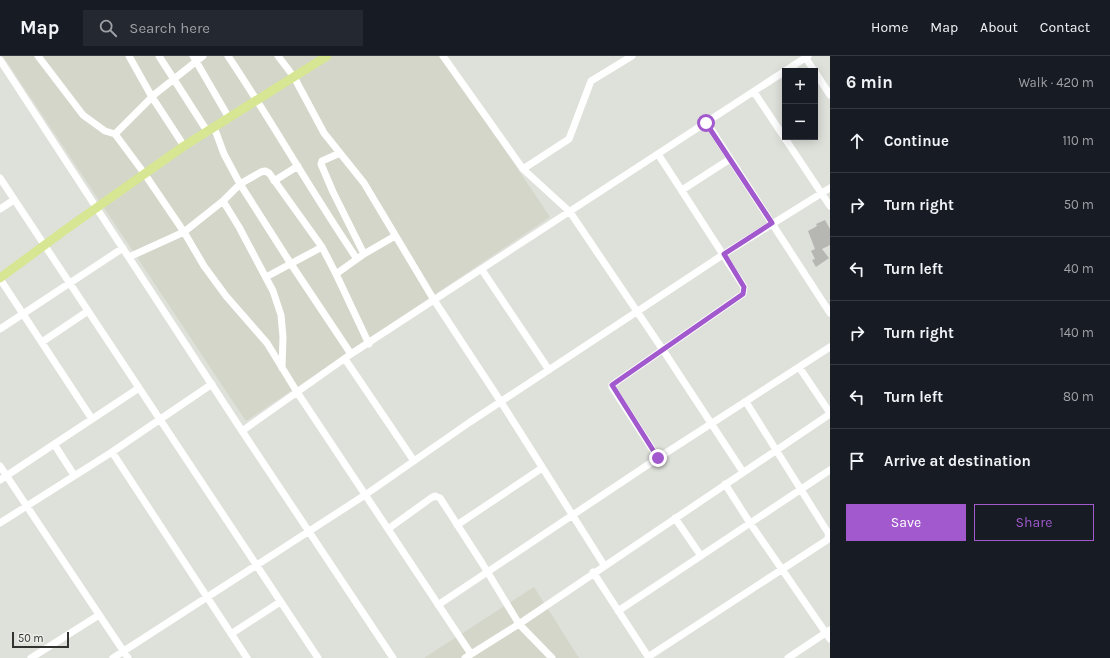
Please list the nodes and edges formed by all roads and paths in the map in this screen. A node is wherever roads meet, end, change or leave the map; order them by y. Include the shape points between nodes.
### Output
1 (38, 56) edge
2 (129, 56) edge
3 (159, 56) edge
4 (203, 56) edge
5 (228, 56) edge
6 (278, 56) edge
7 (327, 56) edge
8 (443, 56) edge
9 (632, 56) edge
10 (807, 57) edge
11 (194, 58) edge
12 (0, 60) edge
13 (790, 68) edge
14 (813, 68) edge
15 (782, 73) edge
16 (294, 77) junction
17 (818, 77) edge
18 (174, 78) junction
19 (754, 92) junction
20 (830, 95) edge
21 (152, 97) junction
22 (258, 100) junction
23 (229, 118) junction
24 (706, 123) junction
25 (211, 129) junction
26 (115, 134) junction
27 (184, 146) junction
28 (340, 153) junction
29 (658, 154) junction
30 (730, 159) junction
31 (298, 166) junction
32 (523, 169) junction
33 (144, 173) junction
34 (0, 178) edge
35 (274, 181) junction
36 (240, 184) junction
37 (830, 188) edge
38 (682, 190) junction
39 (821, 193) junction
40 (14, 200) junction
41 (223, 200) junction
42 (830, 206) edge
43 (96, 207) junction
44 (0, 208) edge
45 (570, 212) junction
46 (772, 223) junction
47 (184, 232) junction
48 (395, 236) junction
49 (45, 245) junction
50 (322, 247) junction
51 (123, 248) junction
52 (364, 254) junction
53 (724, 254) junction
54 (129, 257) junction
55 (357, 259) junction
56 (291, 264) junction
57 (482, 270) junction
58 (336, 274) junction
59 (266, 277) junction
60 (0, 278) edge
61 (70, 283) junction
62 (434, 300) junction
63 (88, 311) junction
64 (637, 312) junction
65 (830, 313) edge
66 (23, 315) junction
67 (0, 329) edge
68 (42, 342) junction
69 (369, 344) junction
70 (830, 347) edge
71 (663, 350) junction
72 (352, 354) junction
73 (345, 359) junction
74 (799, 367) junction
75 (282, 368) junction
76 (549, 370) junction
77 (212, 384) junction
78 (139, 388) junction
79 (297, 392) junction
80 (501, 402) junction
81 (746, 402) junction
82 (830, 414) edge
83 (92, 419) junction
84 (160, 420) junction
85 (712, 424) junction
86 (242, 431) junction
87 (54, 444) junction
88 (776, 450) junction
89 (112, 452) junction
90 (658, 458) junction
91 (414, 461) junction
92 (0, 466) edge
93 (542, 468) junction
94 (830, 470) edge
95 (743, 472) junction
96 (6, 476) junction
97 (74, 476) junction
98 (0, 480) edge
99 (725, 484) junction
100 (801, 489) junction
101 (365, 495) junction
102 (26, 506) junction
103 (572, 516) junction
104 (675, 518) junction
105 (0, 523) edge
106 (750, 523) junction
107 (457, 525) junction
108 (827, 526) edge
109 (388, 529) junction
110 (308, 531) junction
111 (701, 556) junction
112 (604, 565) junction
113 (256, 566) junction
114 (782, 570) junction
115 (488, 572) junction
116 (593, 572) junction
117 (208, 598) junction
118 (280, 602) junction
119 (438, 605) junction
120 (618, 611) junction
121 (99, 615) junction
122 (519, 624) junction
123 (231, 634) junction
124 (829, 634) edge
125 (123, 651) junction
126 (468, 656) edge
127 (648, 657) edge
128 (31, 658) edge
129 (113, 658) edge
130 (128, 658) edge
131 (247, 658) edge
132 (318, 658) edge
133 (393, 658) edge
134 (552, 658) edge
135 (788, 658) edge

1 - 26 street via 83,115 105,131
2 - 21 street
3 - 18 street
4 - 11 street
5 - 22 street
6 - 16 street
7 - 16 main road
8 - 32 street
9 - 32 street via 591,80 569,140
10 - 13 street
10 - 14 street
11 - 18 street
11 - 23 street
12 - 43 street
15 - 19 street
16 - 22 main road
16 - 28 street via 324,133
17 - 20 street
18 - 21 street
18 - 25 street
19 - 24 street
19 - 39 street
21 - 26 street
21 - 27 street
22 - 23 main road
22 - 31 street
23 - 25 main road
24 - 29 street
24 - 30 street
25 - 27 main road
25 - 36 street
26 - 33 street
27 - 33 main road
28 - 48 street via 364,183
28 - 52 street via 322,162 321,166
29 - 38 street
29 - 45 street
30 - 38 street
30 - 46 street
31 - 35 street
31 - 55 street
32 - 45 street
33 - 43 main road
33 - 47 street
34 - 40 street
35 - 36 street via 265,171
35 - 50 street
36 - 41 street
36 - 56 street
37 - 39 street
38 - 53 street
39 - 42 street
39 - 46 street
40 - 44 street
40 - 49 street
41 - 47 street
41 - 59 street
43 - 49 main road
43 - 51 street
45 - 57 street
45 - 64 street
46 - 53 street
46 - 65 street
47 - 54 street
47 - 75 street via 204,266 267,343
48 - 52 street
48 - 62 street
49 - 60 main road
49 - 61 street
50 - 56 street
50 - 58 street
51 - 54 street
51 - 61 street
52 - 55 street
53 - 64 street
53 - 71 street via 744,287 743,294
54 - 77 street
55 - 58 street
56 - 59 street
56 - 72 street
57 - 62 street
57 - 76 street
58 - 69 street
59 - 75 street via 281,315
60 - 66 street
61 - 63 street
61 - 66 street
62 - 69 street
62 - 80 street
63 - 68 street
63 - 78 street
64 - 71 street
64 - 76 street
66 - 67 street
66 - 68 street
68 - 83 street
69 - 72 street
70 - 74 street
71 - 85 street
71 - 90 street via 612,385
72 - 73 street
73 - 79 street
73 - 91 street
74 - 81 street
74 - 82 street
75 - 79 street
76 - 80 street
77 - 84 street
77 - 86 street
78 - 83 street
78 - 84 street
79 - 86 street
79 - 101 street
80 - 91 street
80 - 93 street
81 - 85 street
81 - 88 street
82 - 88 street
83 - 87 street
84 - 89 street
84 - 113 street
85 - 90 street
85 - 95 street
86 - 110 street
87 - 96 street
87 - 97 street
88 - 95 street
88 - 100 street
89 - 97 street
89 - 117 street
90 - 103 street
91 - 101 street
92 - 96 street
93 - 103 street
93 - 107 street
94 - 100 street
95 - 99 street
96 - 98 street
96 - 102 street
97 - 102 street
99 - 104 street
99 - 106 street
100 - 106 street
100 - 108 street
101 - 109 street
101 - 110 street
102 - 105 street
102 - 121 street
103 - 112 street
103 - 115 street
104 - 111 street
104 - 112 street
106 - 111 street
106 - 114 street
107 - 109 street via 440,498 435,496
107 - 115 street
108 - 114 street via 827,540
109 - 119 street
110 - 113 street
110 - 133 street
111 - 120 street
112 - 116 street
113 - 117 street
113 - 118 street
114 - 124 street
114 - 127 street
115 - 119 street
115 - 122 street
116 - 120 street
116 - 122 street
117 - 123 street
117 - 125 street
118 - 123 street
118 - 132 street
119 - 126 street
120 - 127 street
121 - 125 street
121 - 128 street
122 - 126 street
122 - 134 street
123 - 131 street
124 - 135 street
125 - 129 street
125 - 130 street

